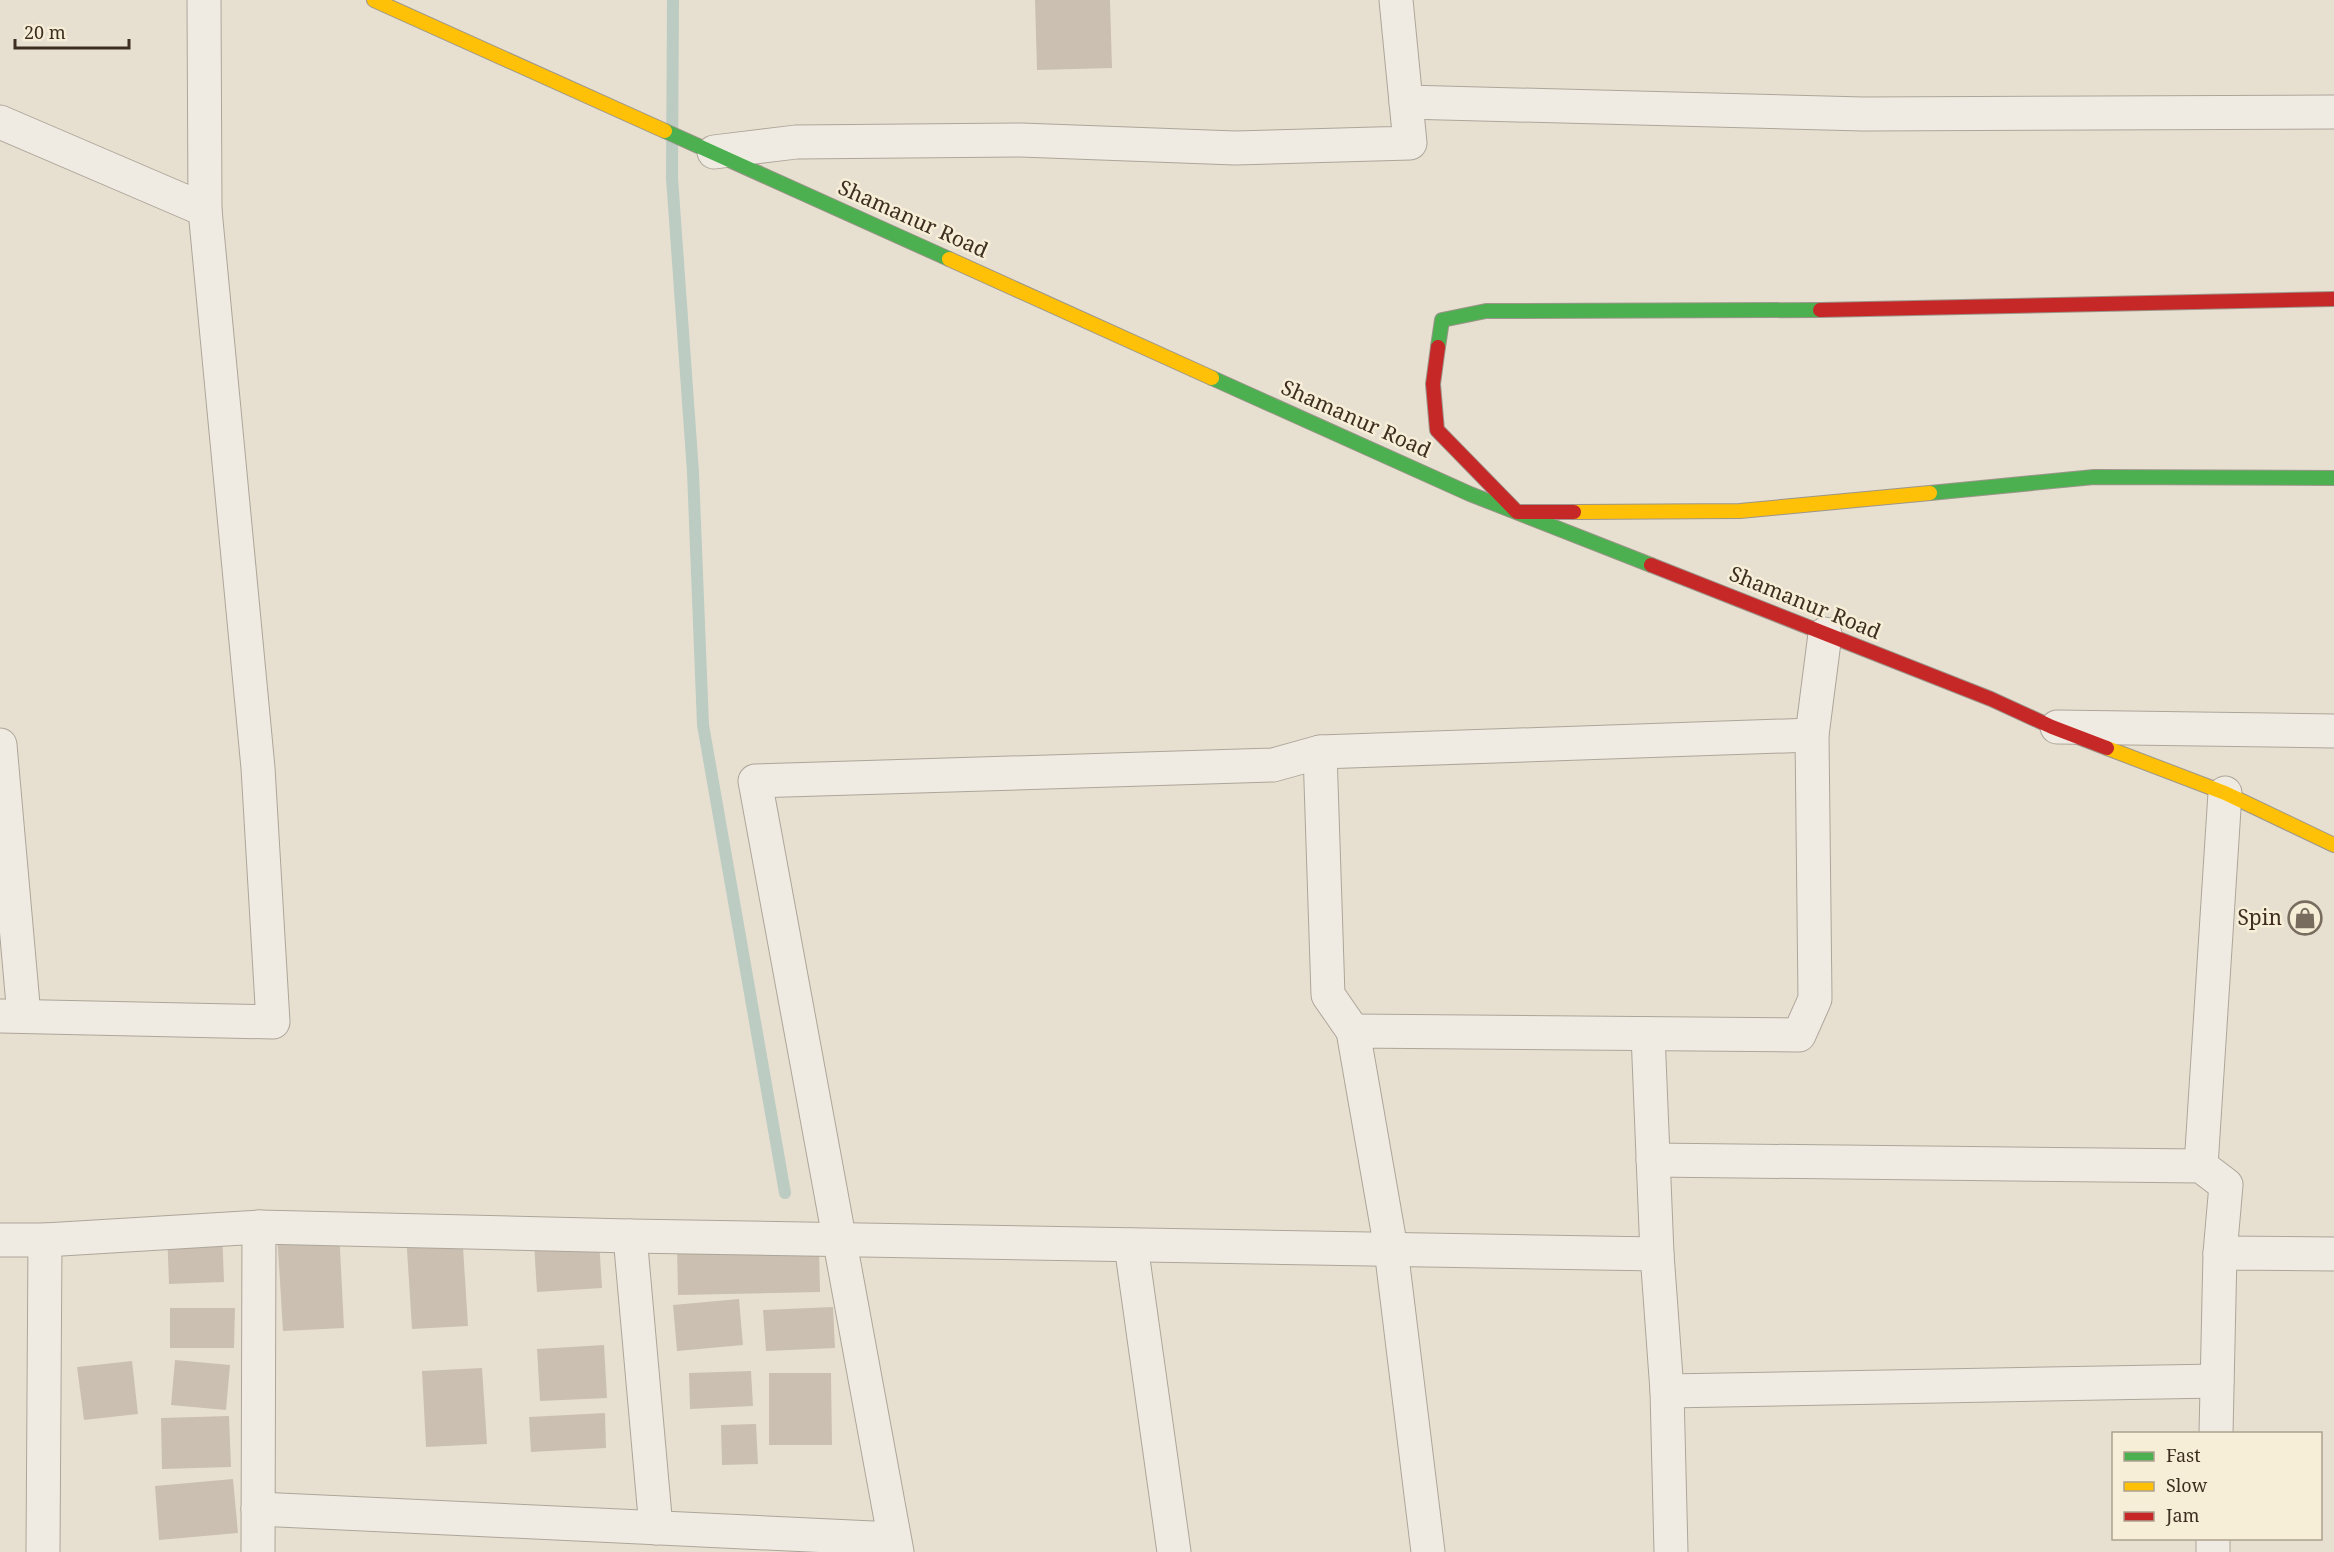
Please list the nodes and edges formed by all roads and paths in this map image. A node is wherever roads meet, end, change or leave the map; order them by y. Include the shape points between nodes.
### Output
1 (204, 0) edge
2 (374, 0) edge
3 (1396, 0) edge
4 (1406, 102) junction
5 (2334, 112) edge
6 (0, 122) edge
7 (705, 148) junction
8 (205, 210) junction
9 (2334, 299) edge
10 (2334, 478) edge
11 (1518, 512) junction
12 (1826, 634) junction
13 (2052, 727) junction
14 (2334, 731) edge
15 (1812, 735) junction
16 (0, 745) edge
17 (1320, 752) junction
18 (2225, 793) junction
19 (2334, 845) edge
20 (12, 1016) edge
21 (1353, 1031) junction
22 (1648, 1034) junction
23 (1653, 1160) junction
24 (2201, 1166) junction
25 (259, 1227) junction
26 (630, 1236) junction
27 (0, 1240) edge
28 (45, 1240) junction
29 (838, 1240) junction
30 (1131, 1245) junction
31 (1391, 1249) junction
32 (2220, 1253) junction
33 (1657, 1254) junction
34 (2334, 1254) edge
35 (2217, 1381) junction
36 (1667, 1391) junction
37 (2216, 1432) edge
38 (258, 1509) junction
39 (656, 1528) junction
40 (896, 1545) edge
41 (43, 1552) edge
42 (258, 1552) edge
43 (1174, 1552) edge
44 (1428, 1552) edge
45 (1671, 1552) edge

1 - 8 street
2 - 7 main road, Shamanur Road
3 - 4 street
4 - 5 street via 1863,114
4 - 7 street via 1410,143 1235,148 1020,140 796,141
6 - 8 street
7 - 11 main road, Shamanur Road via 1470,494
8 - 20 street via 258,768 273,1022
9 - 11 main road via 1811,310 1486,311 1442,320 1433,384 1437,430
10 - 11 main road via 2094,477 1740,512
11 - 12 main road, Shamanur Road
12 - 13 main road, Shamanur Road
12 - 15 street
13 - 14 street
13 - 18 main road, Shamanur Road
15 - 17 street
15 - 22 street via 1815,999 1799,1035
16 - 20 street
17 - 21 street via 1328,995
17 - 29 street via 1273,765 755,781
18 - 19 main road, Shamanur Road
18 - 24 street
21 - 22 street
21 - 31 street
22 - 23 street
23 - 24 street
23 - 33 street
24 - 32 street via 2226,1185
25 - 26 street
25 - 28 street
25 - 38 street
26 - 29 street
26 - 39 street
27 - 28 street
28 - 41 street
29 - 30 street
29 - 40 street
30 - 31 street
30 - 43 street
31 - 33 street
31 - 44 street
32 - 34 street
32 - 35 street
33 - 36 street
35 - 36 street
35 - 37 street
36 - 45 street
38 - 39 street
38 - 42 street
39 - 40 street

